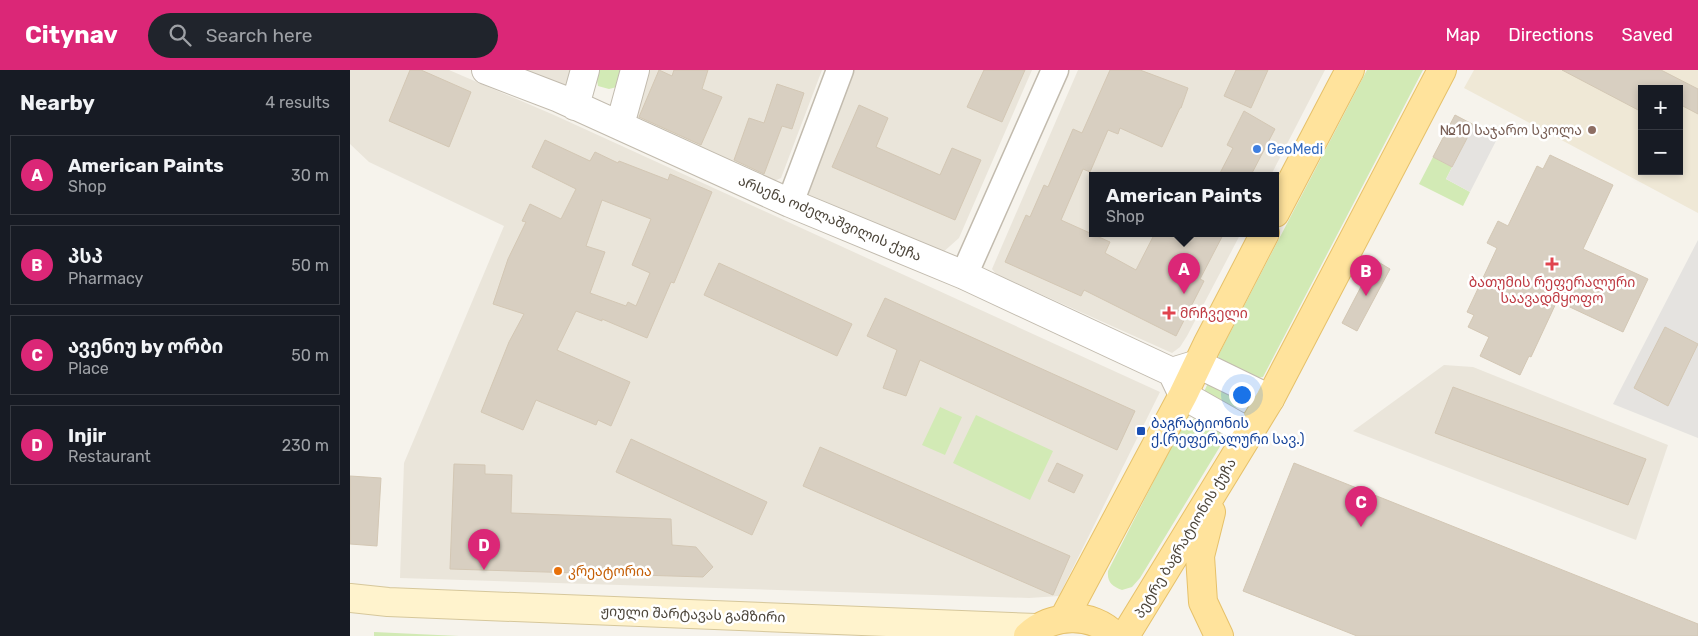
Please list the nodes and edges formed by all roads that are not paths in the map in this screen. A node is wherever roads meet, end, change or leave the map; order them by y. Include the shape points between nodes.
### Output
1 (486, 70) edge
2 (585, 70) edge
3 (635, 70) edge
4 (840, 70) edge
5 (1055, 70) edge
6 (1350, 70) edge
7 (1442, 70) edge
8 (575, 106) junction
9 (620, 126) junction
10 (790, 203) junction
11 (1279, 205) edge
12 (1263, 237) edge
13 (964, 275) junction
14 (1198, 364) junction
15 (1177, 383) junction
16 (1270, 399) junction
17 (1250, 432) junction
18 (1223, 477) junction
19 (350, 598) edge
20 (1064, 618) junction
21 (1032, 632) edge
22 (1115, 636) edge
23 (1125, 636) edge
24 (1219, 636) edge

1 - 8 street, არსენა ოძელაშვილის ქუჩა
2 - 8 street
3 - 9 street
4 - 10 street
5 - 13 street
6 - 11 main road
7 - 16 main road, პეტრე ბაგრატიონის ქუჩა
8 - 9 street, არსენა ოძელაშვილის ქუჩა
9 - 10 street, არსენა ოძელაშვილის ქუჩა
10 - 13 street, არსენა ოძელაშვილის ქუჩა
12 - 14 main road
13 - 15 street, არსენა ოძელაშვილის ქუჩა
14 - 15 main road
14 - 16 street
15 - 17 street, არსენა ოძელაშვილის ქუჩა
15 - 20 main road
16 - 17 main road, პეტრე ბაგრატიონის ქუჩა
17 - 18 main road, პეტრე ბაგრატიონის ქუჩა
18 - 23 main road, პეტრე ბაგრატიონის ქუჩა
18 - 24 main road via 1200,556 1203,602
19 - 21 main road, ჟიული შარტავას გამზირი
20 - 21 main road
20 - 22 main road via 1090,621

